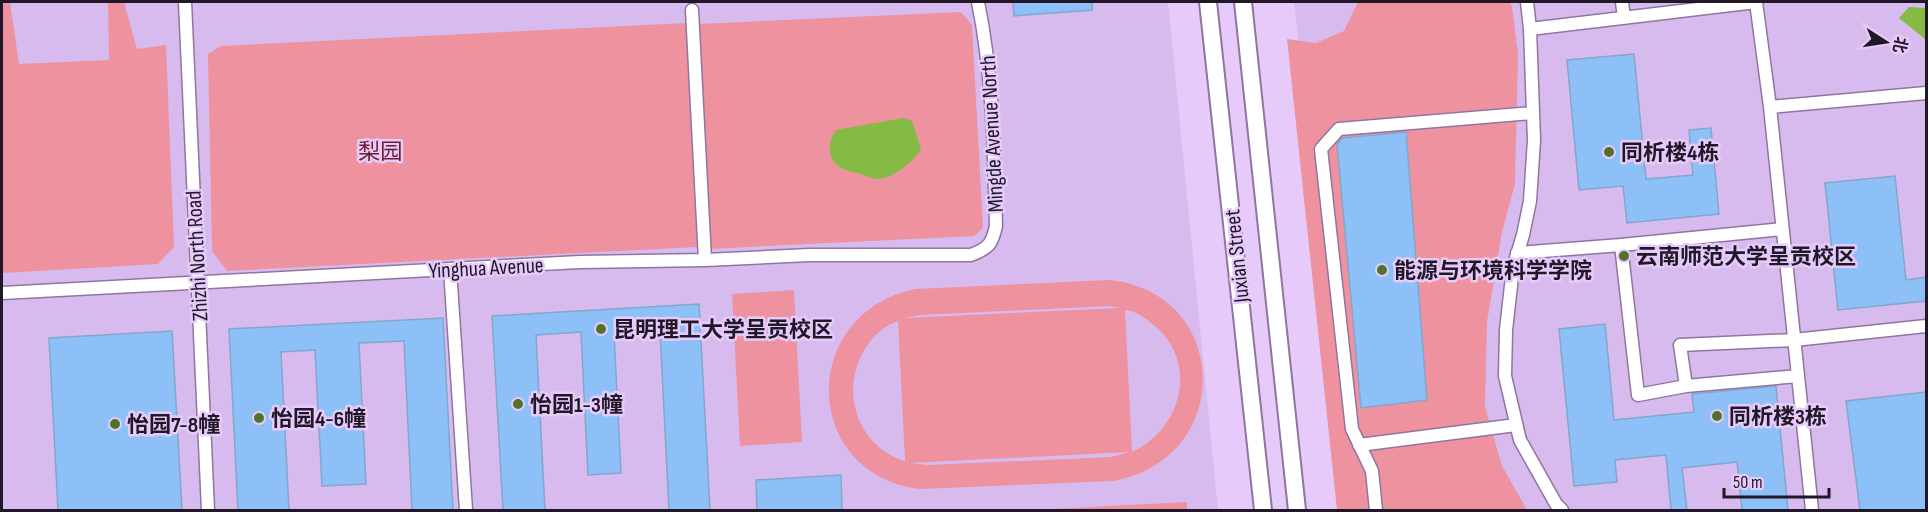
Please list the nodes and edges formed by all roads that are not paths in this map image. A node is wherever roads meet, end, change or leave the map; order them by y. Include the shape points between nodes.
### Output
1 (185, 2) edge
2 (978, 2) edge
3 (1208, 2) edge
4 (1243, 2) edge
5 (1527, 2) edge
6 (1622, 2) edge
7 (692, 10) dead end
8 (1624, 18) junction
9 (1530, 29) junction
10 (1926, 93) edge
11 (1770, 107) junction
12 (1533, 113) junction
13 (1782, 229) junction
14 (1621, 244) junction
15 (1517, 253) junction
16 (971, 255) joint
17 (705, 260) junction
18 (450, 269) junction
19 (198, 282) junction
20 (2, 293) edge
21 (1926, 326) edge
22 (1794, 340) junction
23 (1798, 376) junction
24 (1686, 386) junction
25 (1516, 425) junction
26 (1359, 445) junction
27 (208, 510) edge
28 (466, 510) edge
29 (1263, 510) edge
30 (1297, 510) edge
31 (1376, 510) edge
32 (1563, 510) edge
33 (1812, 510) edge

1 - 19 street, Zhizhi North Road
2 - 16 street, Mingde Avenue North via 987,53 996,226 993,240 985,250
3 - 29 main road, Juxian Street
4 - 30 main road, Juxian Street
5 - 9 street
6 - 8 street
7 - 17 street
8 - 9 street
8 - 11 street via 1756,2
9 - 12 street
10 - 11 street
11 - 13 street
12 - 15 street via 1530,201
12 - 26 street via 1339,129 1321,149 1352,429
13 - 14 street
13 - 22 street
14 - 15 street
14 - 24 street via 1638,395
15 - 25 street via 1506,330 1505,376
16 - 17 street, Yinghua Avenue via 809,255
17 - 18 street, Yinghua Avenue
18 - 19 street, Yinghua Avenue
18 - 28 street
19 - 20 street, Yinghua Avenue
19 - 27 street, Zhizhi North Road
21 - 22 street
22 - 23 street
22 - 24 street via 1680,345
23 - 24 street
23 - 33 street
25 - 26 street
25 - 32 street via 1520,440
26 - 31 street via 1372,471

